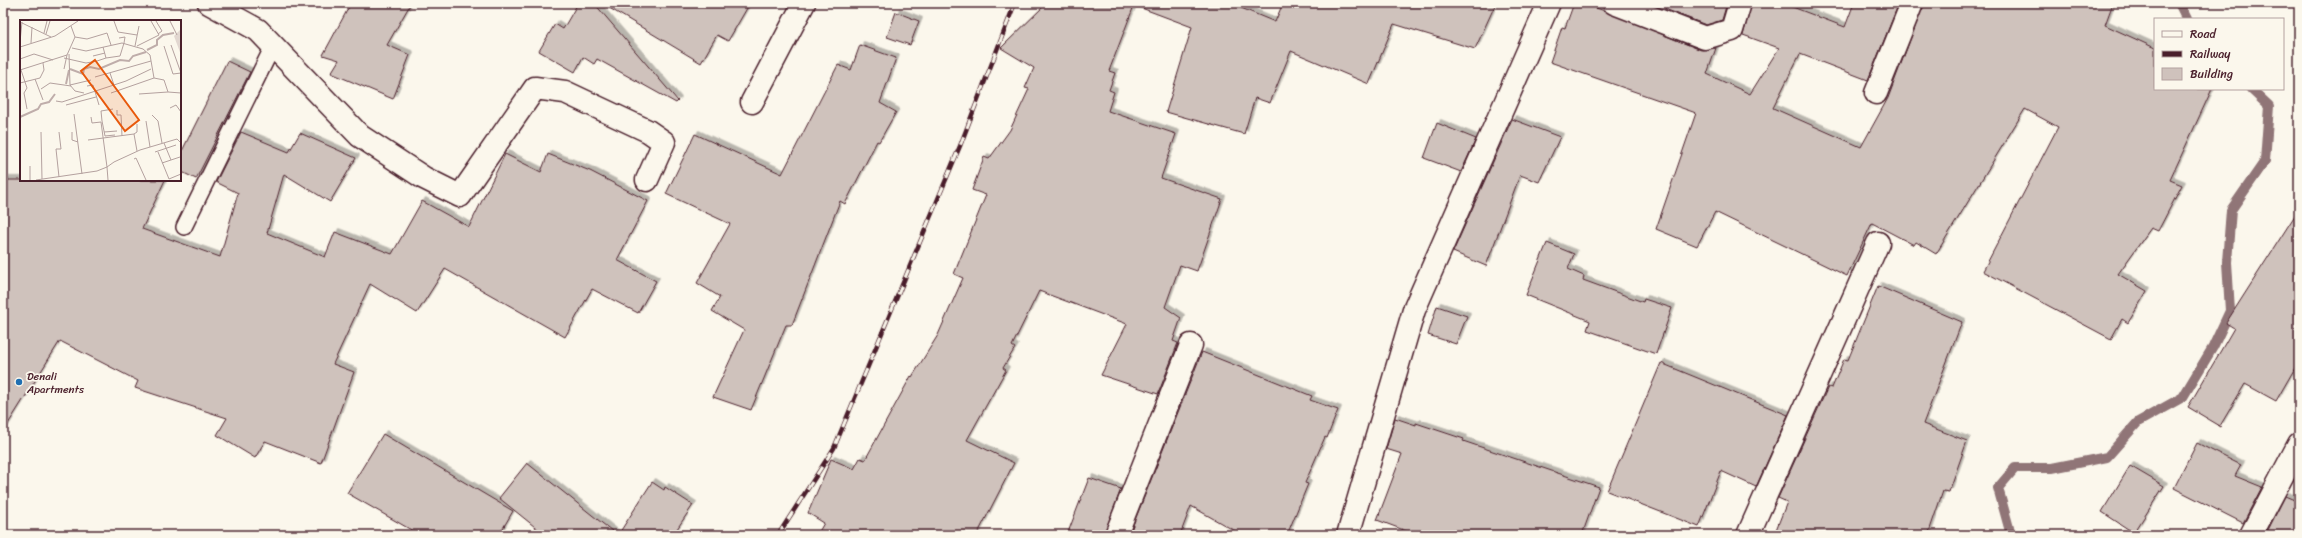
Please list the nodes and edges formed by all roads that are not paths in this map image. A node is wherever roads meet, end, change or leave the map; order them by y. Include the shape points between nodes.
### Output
1 (209, 3) edge
2 (804, 3) edge
3 (1549, 3) edge
4 (1614, 3) edge
5 (1740, 3) edge
6 (1912, 3) edge
7 (274, 44) junction
8 (1876, 93) dead end
9 (752, 102) dead end
10 (647, 180) dead end
11 (184, 227) dead end
12 (1878, 243) dead end
13 (1191, 345) dead end
14 (2299, 444) edge
15 (1116, 535) edge
16 (1348, 535) edge
17 (1748, 535) edge
18 (2251, 535) edge

1 - 7 street via 258,30
2 - 9 street
3 - 16 street via 1414,310
4 - 5 street via 1704,38 1732,30
6 - 8 street
7 - 10 street via 360,136 424,178 460,196 535,88 565,92 648,131 664,142
7 - 11 lane
12 - 17 street
13 - 15 street
14 - 18 street

